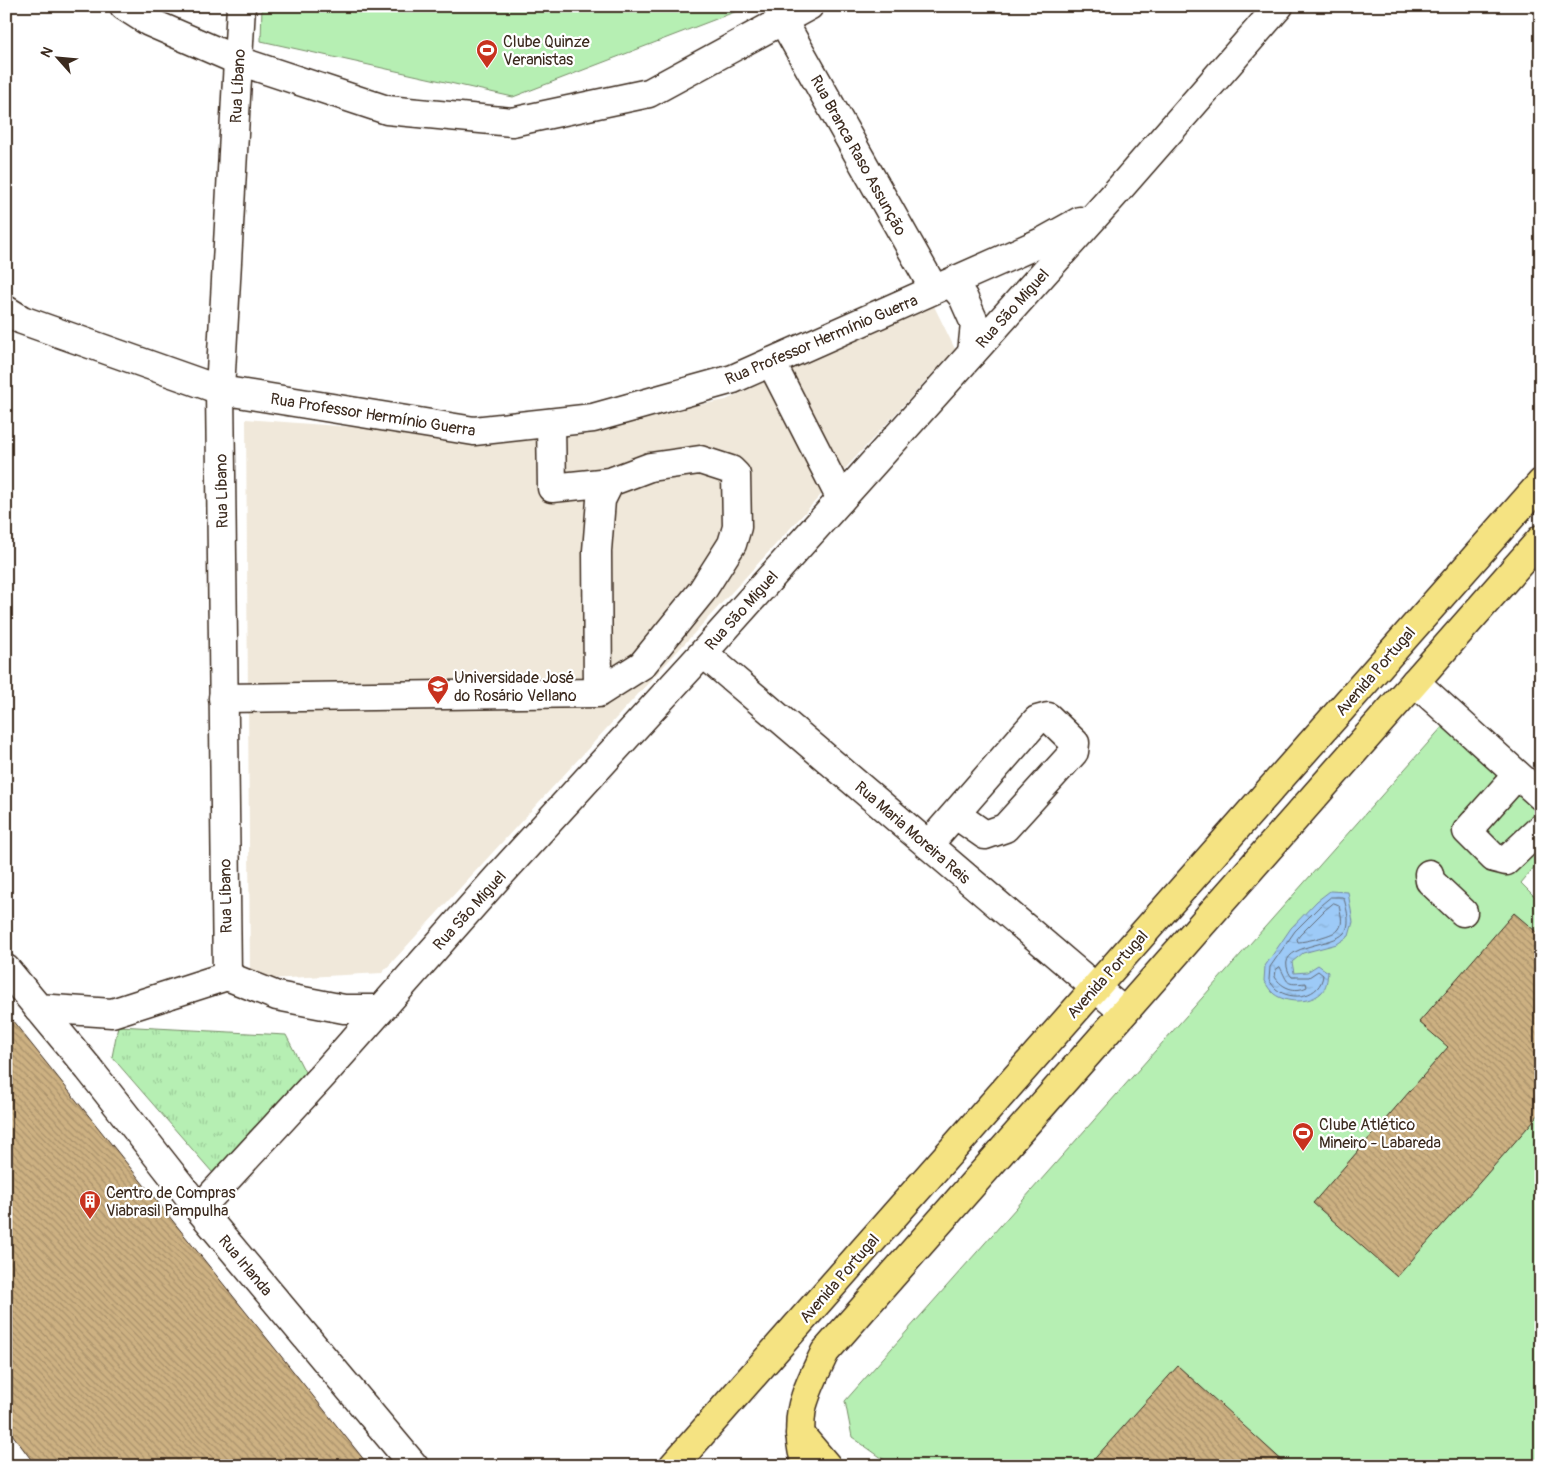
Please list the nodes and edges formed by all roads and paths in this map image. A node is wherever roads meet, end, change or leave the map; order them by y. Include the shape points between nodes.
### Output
1 (124, 6) edge
2 (241, 6) edge
3 (809, 6) edge
4 (1279, 6) edge
5 (783, 21) junction
6 (239, 61) junction
7 (1100, 209) junction
8 (943, 286) junction
9 (6, 310) edge
10 (972, 353) junction
11 (771, 362) junction
12 (220, 390) junction
13 (551, 423) junction
14 (610, 482) junction
15 (1541, 483) edge
16 (841, 499) junction
17 (1541, 539) edge
18 (703, 653) junction
19 (1415, 682) junction
20 (598, 693) junction
21 (223, 698) junction
22 (1517, 775) junction
23 (1541, 796) edge
24 (955, 814) dead end
25 (1541, 828) edge
26 (928, 845) junction
27 (1428, 874) dead end
28 (1463, 912) dead end
29 (6, 969) edge
30 (227, 976) junction
31 (1095, 988) junction
32 (38, 1008) junction
33 (380, 1009) junction
34 (1124, 1012) junction
35 (199, 1209) junction
36 (800, 1434) junction
37 (414, 1466) edge
38 (673, 1466) edge
39 (807, 1466) edge
40 (827, 1466) edge

1 - 6 street via 149,22
2 - 6 street, Rua Líbano
3 - 5 street
4 - 7 street, Rua São Miguel
5 - 6 street via 649,93 512,122 387,110
5 - 8 street, Rua Branca Raso Assunção
6 - 12 street, Rua Líbano
7 - 8 street, Rua Professor Hermínio Guerra via 1044,241
7 - 10 street, Rua São Miguel
8 - 10 street, Rua Branca Raso Assunção via 963,297 975,324
8 - 11 street, Rua Professor Hermínio Guerra
9 - 12 street, Rua Professor Hermínio Guerra via 22,320
10 - 16 street, Rua São Miguel
11 - 13 street, Rua Professor Hermínio Guerra via 733,379 593,418
11 - 16 street
12 - 13 street, Rua Professor Hermínio Guerra via 474,431
12 - 21 street, Rua Líbano
13 - 14 street via 552,488
14 - 20 street via 601,500 598,543
14 - 20 street via 650,467 700,460 731,470 736,475 737,527 732,544 702,591 642,665
15 - 31 main road, Avenida Portugal
16 - 18 street, Rua São Miguel
17 - 19 main road
18 - 26 street, Rua Maria Moreira Reis
18 - 33 street, Rua São Miguel
19 - 22 street
19 - 34 main road
20 - 21 street
21 - 30 street, Rua Líbano
22 - 23 street
22 - 25 street via 1467,831 1494,858 1506,861
24 - 26 street
26 - 31 street, Rua Maria Moreira Reis
27 - 28 street via 1430,881
29 - 32 street, Rua Irlanda
30 - 32 street via 112,1013
30 - 33 street via 277,996 344,1009
31 - 34 street, Rua Maria Moreira Reis
31 - 38 main road, Avenida Portugal
32 - 35 street, Rua Irlanda
33 - 35 street, Rua São Miguel
34 - 36 main road via 825,1352 804,1400
35 - 37 street, Rua Irlanda
36 - 39 main road via 802,1455
36 - 40 main road

